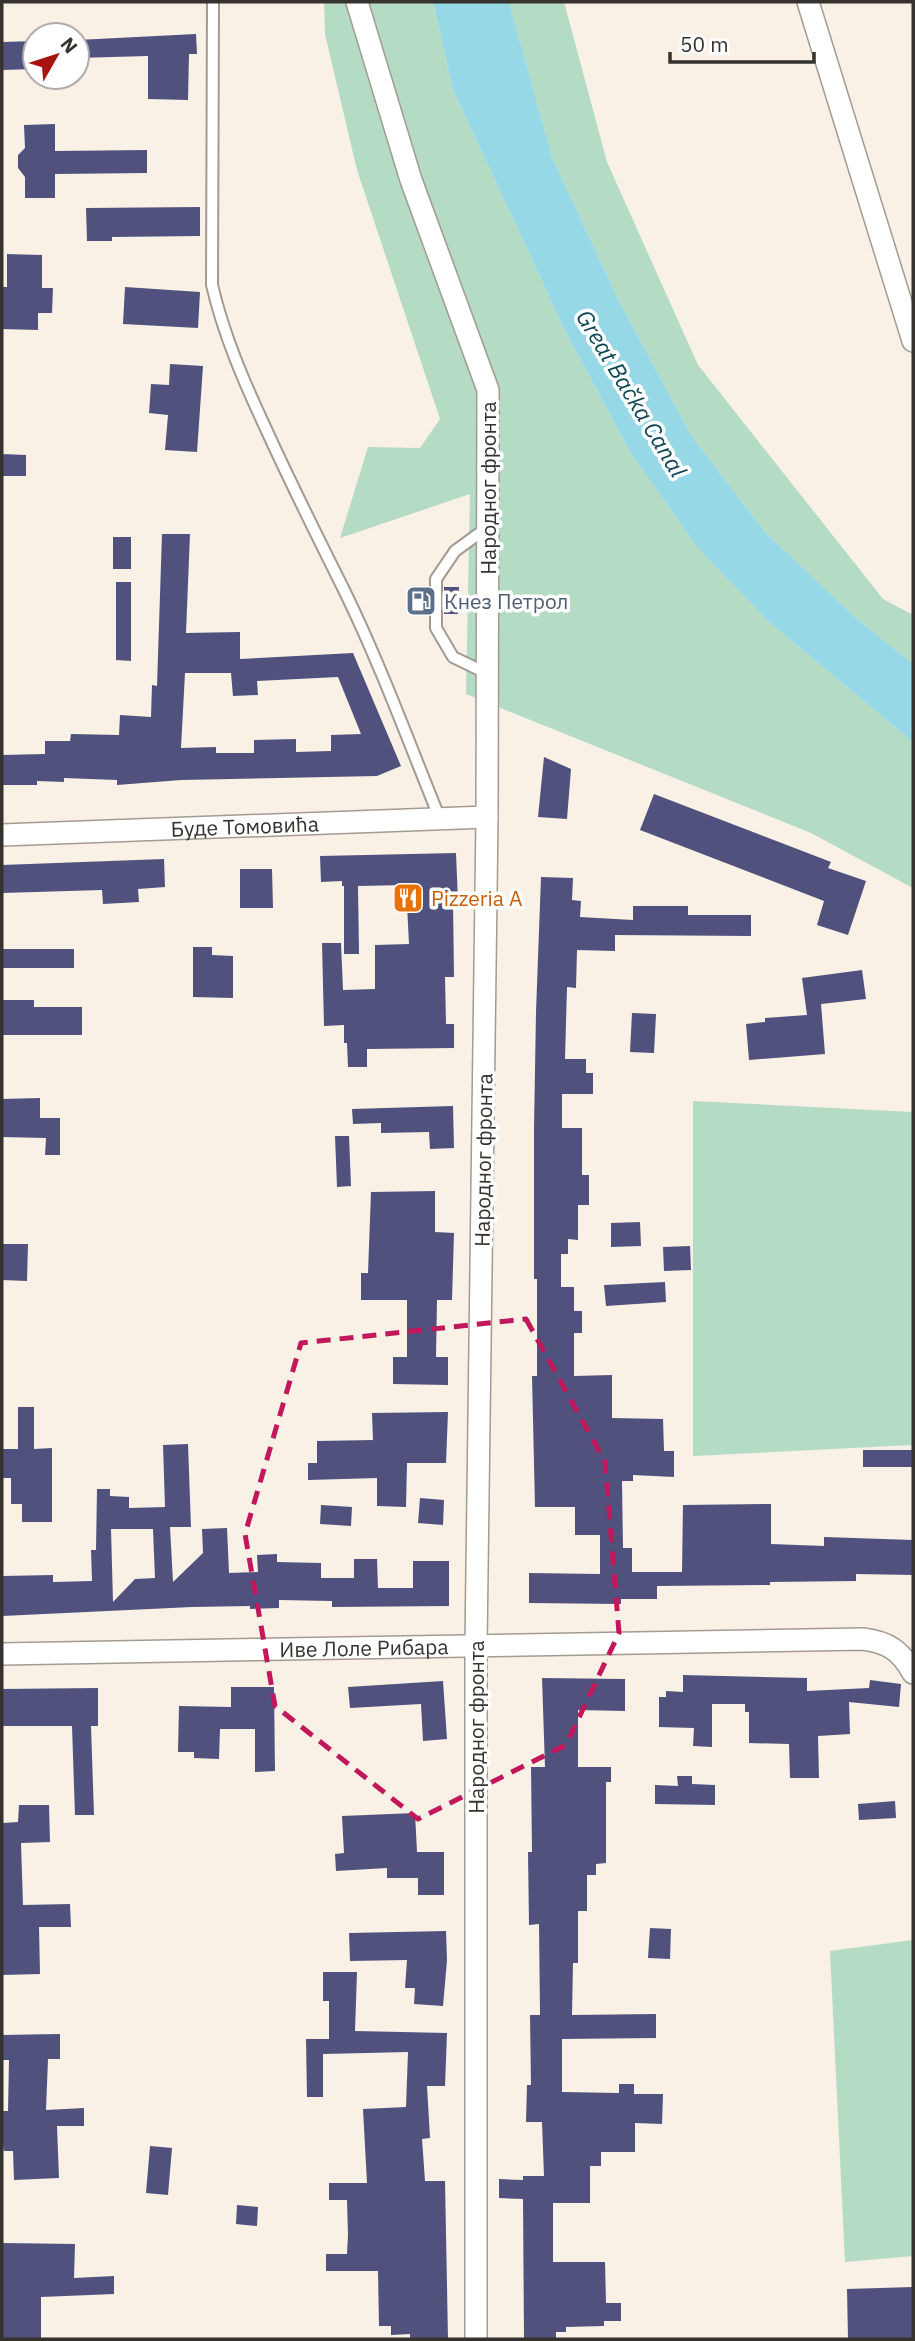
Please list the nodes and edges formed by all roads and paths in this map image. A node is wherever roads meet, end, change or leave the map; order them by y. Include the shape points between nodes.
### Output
1 (213, 2) edge
2 (357, 2) edge
3 (808, 2) edge
4 (913, 341) edge
5 (488, 527) junction
6 (488, 674) junction
7 (488, 817) junction
8 (440, 819) junction
9 (2, 835) edge
10 (476, 1646) junction
11 (2, 1654) edge
12 (913, 1673) edge
13 (475, 2339) edge

1 - 8 lane via 212,285 218,308 239,370 346,595
2 - 5 street, Народног фронта via 411,180 488,390
3 - 4 street
5 - 6 street, Народног фронта
5 - 6 lane via 456,551 436,579 436,628 453,657
6 - 7 street, Народног фронта
7 - 8 street, Буде Томовића
7 - 10 street, Народног фронта
8 - 9 street, Буде Томовића
10 - 11 street, Иве Лоле Рибара
10 - 12 street, Иве Лоле Рибара via 863,1639 892,1647
10 - 13 street, Народног фронта

